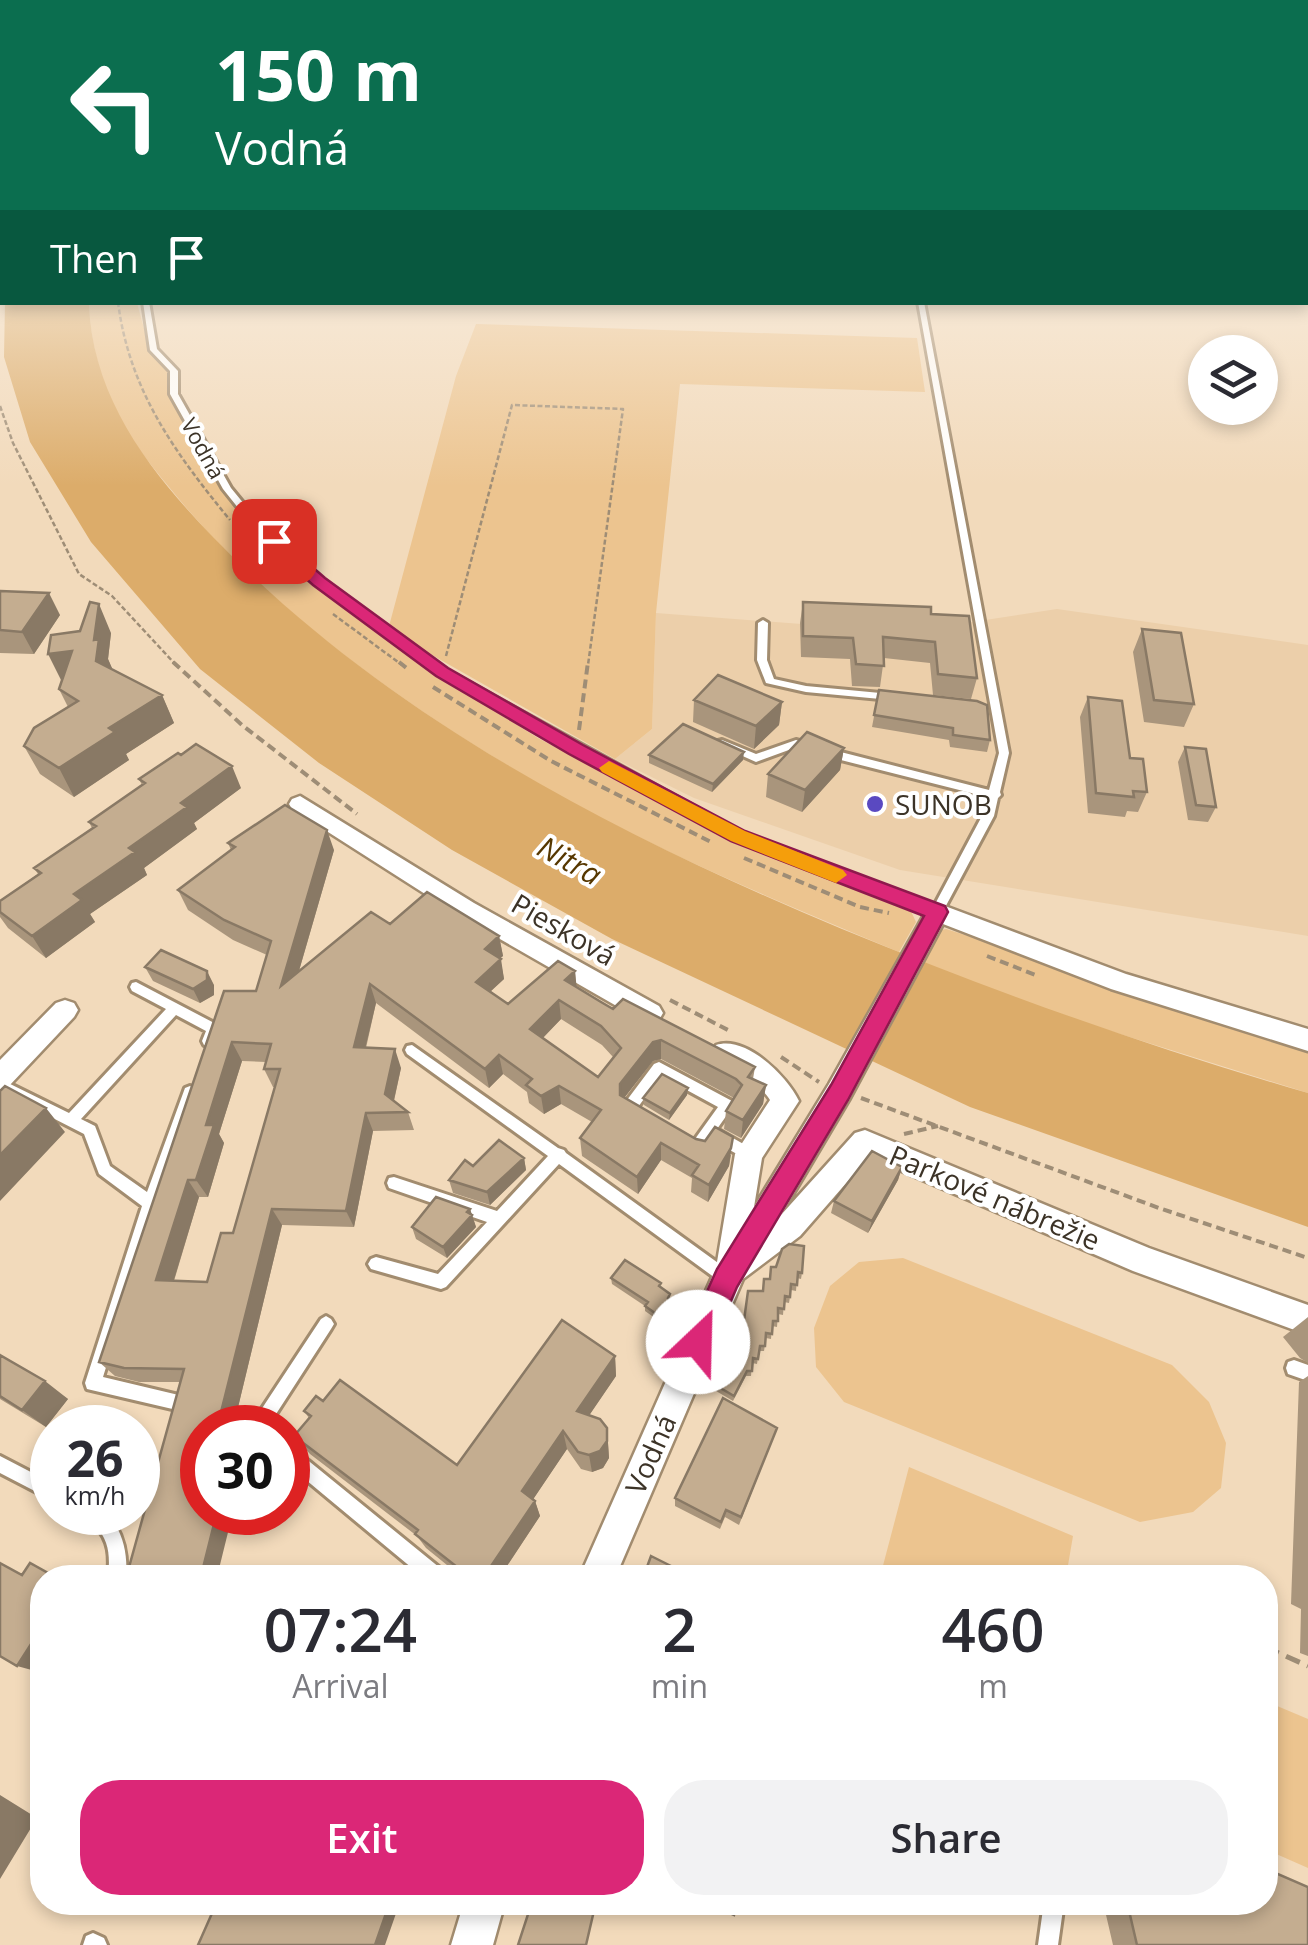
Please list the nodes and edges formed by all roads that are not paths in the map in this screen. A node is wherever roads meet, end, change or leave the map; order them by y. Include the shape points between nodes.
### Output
1 (146, 305) edge
2 (921, 305) edge
3 (763, 623) dead end
4 (906, 698) edge
5 (980, 707) edge
6 (998, 709) junction
7 (711, 738) edge
8 (996, 795) junction
9 (300, 804) dead end
10 (937, 912) junction
11 (136, 987) dead end
12 (174, 1008) junction
13 (65, 1010) dead end
14 (666, 1010) road end
15 (700, 1040) edge
16 (1308, 1040) edge
17 (412, 1050) dead end
18 (201, 1064) edge
19 (0, 1081) edge
20 (194, 1081) edge
21 (646, 1118) edge
22 (71, 1120) junction
23 (708, 1131) junction
24 (680, 1137) edge
25 (559, 1154) junction
26 (749, 1154) junction
27 (394, 1183) dead end
28 (150, 1203) junction
29 (499, 1219) junction
30 (376, 1264) dead end
31 (727, 1278) junction
32 (1308, 1320) edge
33 (326, 1324) dead end
34 (181, 1403) edge
35 (272, 1405) edge
36 (0, 1464) edge
37 (310, 1473) edge
38 (30, 1480) edge
39 (111, 1535) edge
40 (119, 1565) edge
41 (423, 1565) edge
42 (603, 1565) edge
43 (481, 1915) edge
44 (1052, 1915) edge
45 (472, 1945) edge
46 (1048, 1945) edge

1 - 10 lane, Vodná via 154,350 174,371 174,394 236,501 319,582 442,672 576,750 738,836
2 - 6 lane, Vodná
3 - 4 lane via 762,660 770,681
5 - 6 lane
6 - 8 lane, Vodná via 1004,753
7 - 8 lane via 756,758 796,742
8 - 10 lane, Vodná
9 - 14 street, Piesková via 466,910
10 - 16 street via 1120,982
10 - 31 street, Vodná
11 - 12 lane
12 - 18 lane via 214,1029
12 - 22 lane
13 - 19 street
15 - 26 street via 770,1077 786,1101
17 - 25 lane
19 - 22 lane
20 - 28 lane
21 - 23 lane via 628,1108 659,1068 727,1105
22 - 28 lane via 90,1130 104,1170
23 - 24 lane via 697,1147
23 - 26 lane
25 - 29 lane
25 - 31 lane
26 - 31 street
27 - 29 lane
28 - 34 lane via 92,1383
29 - 30 lane via 441,1282
31 - 32 street, Parkové nábrežie via 790,1226 865,1142 1144,1261
31 - 42 street, Vodná
33 - 35 lane
36 - 38 lane
37 - 41 lane
39 - 40 lane
43 - 45 street
44 - 46 lane

